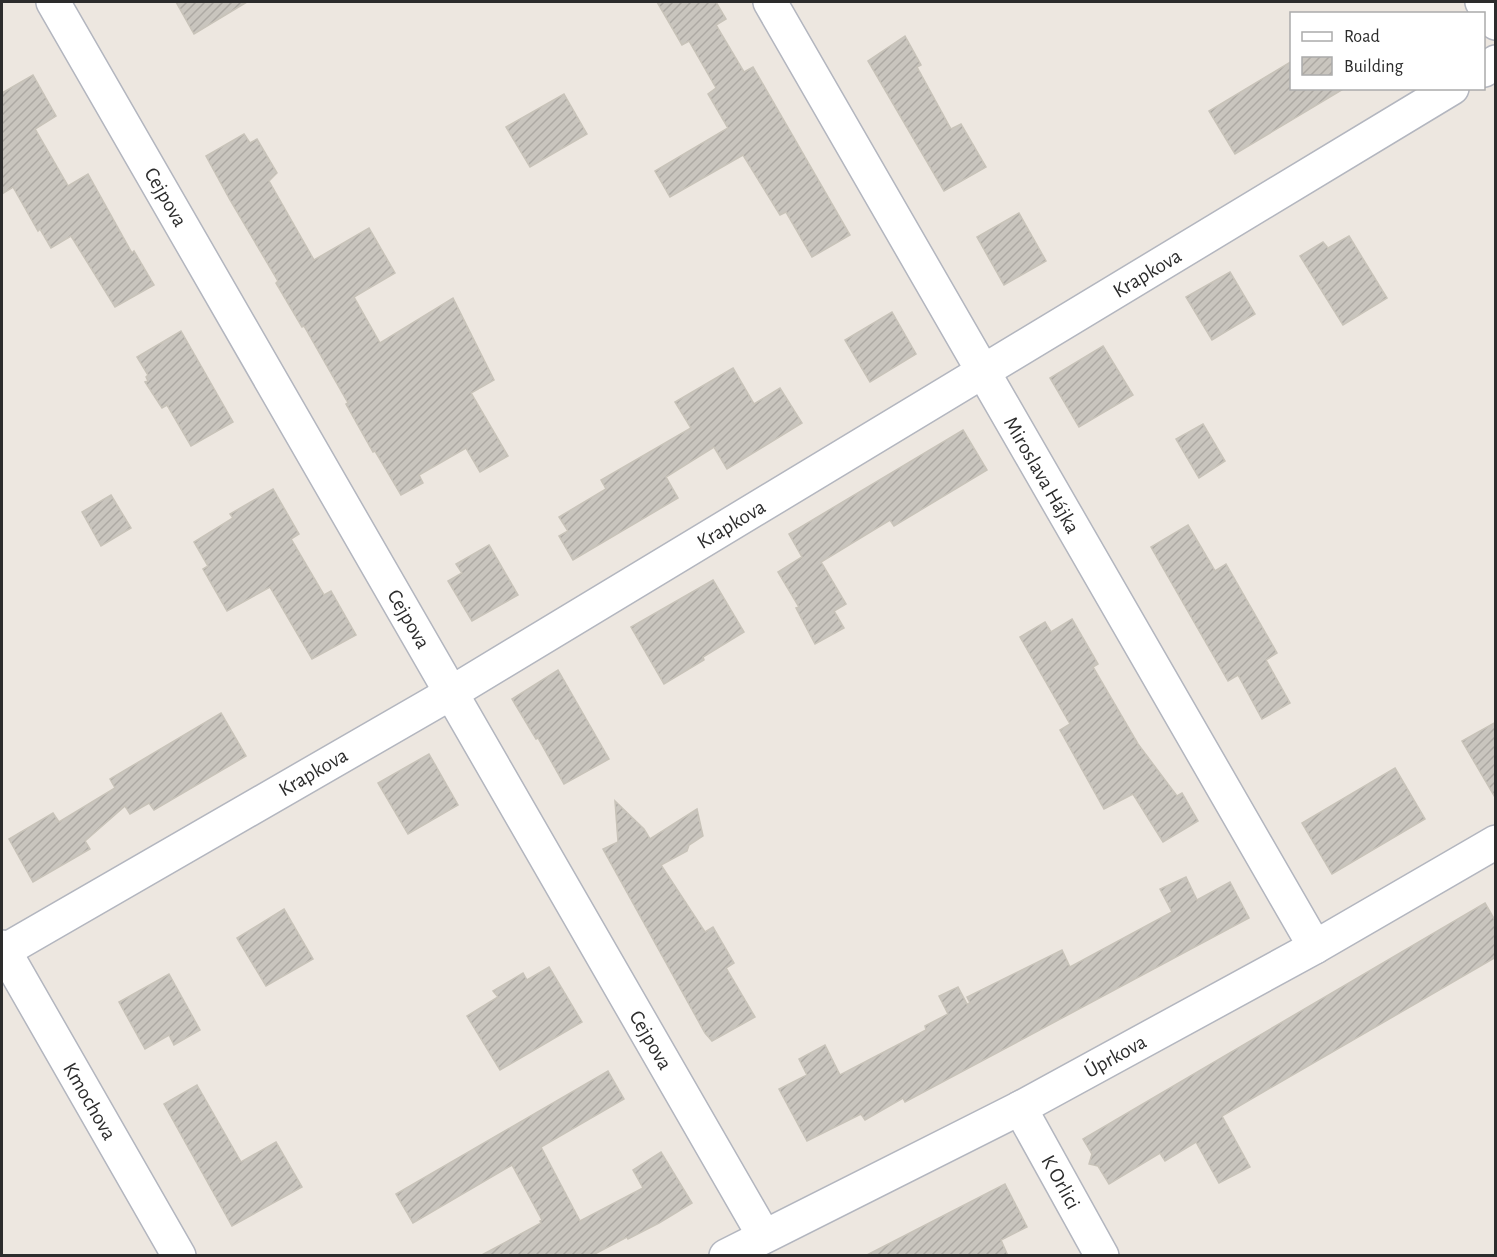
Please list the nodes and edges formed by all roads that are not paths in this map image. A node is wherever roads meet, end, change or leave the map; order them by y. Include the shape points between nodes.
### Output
1 (53, 2) edge
2 (770, 2) edge
3 (1482, 2) edge
4 (1496, 23) edge
5 (1449, 90) edge
6 (983, 372) junction
7 (451, 693) junction
8 (1496, 842) edge
9 (1315, 947) junction
10 (3, 949) edge
11 (1020, 1108) junction
12 (764, 1236) junction
13 (179, 1256) edge
14 (726, 1256) edge
15 (1102, 1256) edge

1 - 7 street, Cejpova
2 - 6 street, Miroslava Hájka
3 - 4 street
5 - 6 street, Krapkova
6 - 7 street, Krapkova
6 - 9 street, Miroslava Hájka
7 - 10 street, Krapkova
7 - 12 street, Cejpova
8 - 9 street, Úprkova
9 - 11 street, Úprkova
10 - 13 street, Kmochova
11 - 12 street, Úprkova
11 - 15 street, K Orlici
12 - 14 street, Úprkova

